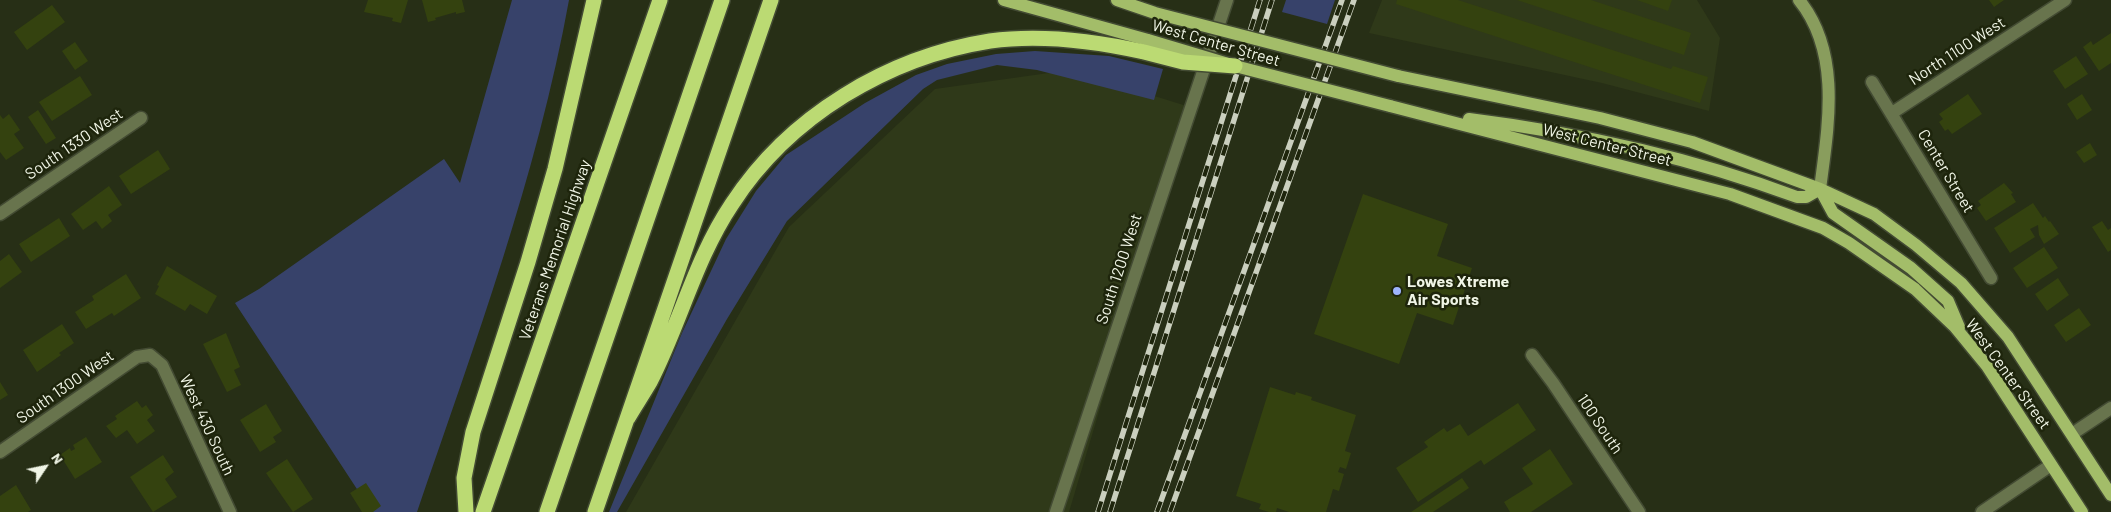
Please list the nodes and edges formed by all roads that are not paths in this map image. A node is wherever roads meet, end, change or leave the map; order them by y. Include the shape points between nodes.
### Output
1 (594, 0) edge
2 (660, 0) edge
3 (722, 0) edge
4 (771, 0) edge
5 (1004, 0) edge
6 (1117, 0) edge
7 (1227, 0) edge
8 (1799, 0) edge
9 (2065, 0) edge
10 (1146, 46) junction
11 (1235, 66) joint
12 (1872, 82) dead end
13 (1417, 113) junction
14 (1892, 113) junction
15 (141, 118) dead end
16 (1820, 189) junction
17 (0, 214) edge
18 (1991, 278) dead end
19 (1963, 336) junction
20 (150, 355) joint
21 (1532, 355) dead end
22 (2111, 408) edge
23 (628, 418) junction
24 (2072, 434) junction
25 (0, 452) edge
26 (2051, 465) junction
27 (2111, 495) edge
28 (230, 512) edge
29 (466, 512) edge
30 (483, 512) edge
31 (547, 512) edge
32 (595, 512) edge
33 (1056, 512) edge
34 (1639, 512) edge
35 (1982, 512) edge
36 (2082, 512) edge

1 - 29 highway via 555,169 473,432 464,478
2 - 30 highway, Veterans Memorial Highway
3 - 31 highway
4 - 23 highway
5 - 10 main road, West Center Street
6 - 16 main road, West Center Street, bridge via 1155,13 1398,76 1600,118 1692,142
7 - 33 street, South 1200 West
8 - 16 street via 1818,31 1830,108
9 - 14 street, North 1100 West
10 - 11 highway, bridge via 1183,62
10 - 23 highway via 1054,39 992,41 918,59 888,71 833,103 776,150 732,204 698,266 650,382
11 - 13 main road, West Center Street, bridge
12 - 14 street, Center Street
13 - 16 main road via 1534,127 1585,137 1743,177 1797,197 1814,194
13 - 19 main road, West Center Street via 1730,194 1823,228 1849,242 1915,289
14 - 18 street, Center Street
15 - 17 street, South 1330 West
16 - 19 main road via 1832,213 1911,268 1948,301
16 - 24 main road, West Center Street via 1874,214 1961,282 2008,337
19 - 26 main road, West Center Street via 1987,366
20 - 25 street, South 1300 West via 137,357
20 - 28 street, West 430 South via 162,365
21 - 34 street, 100 South
22 - 24 street
23 - 32 highway
24 - 27 main road, West Center Street
26 - 35 street
26 - 36 main road, West Center Street

